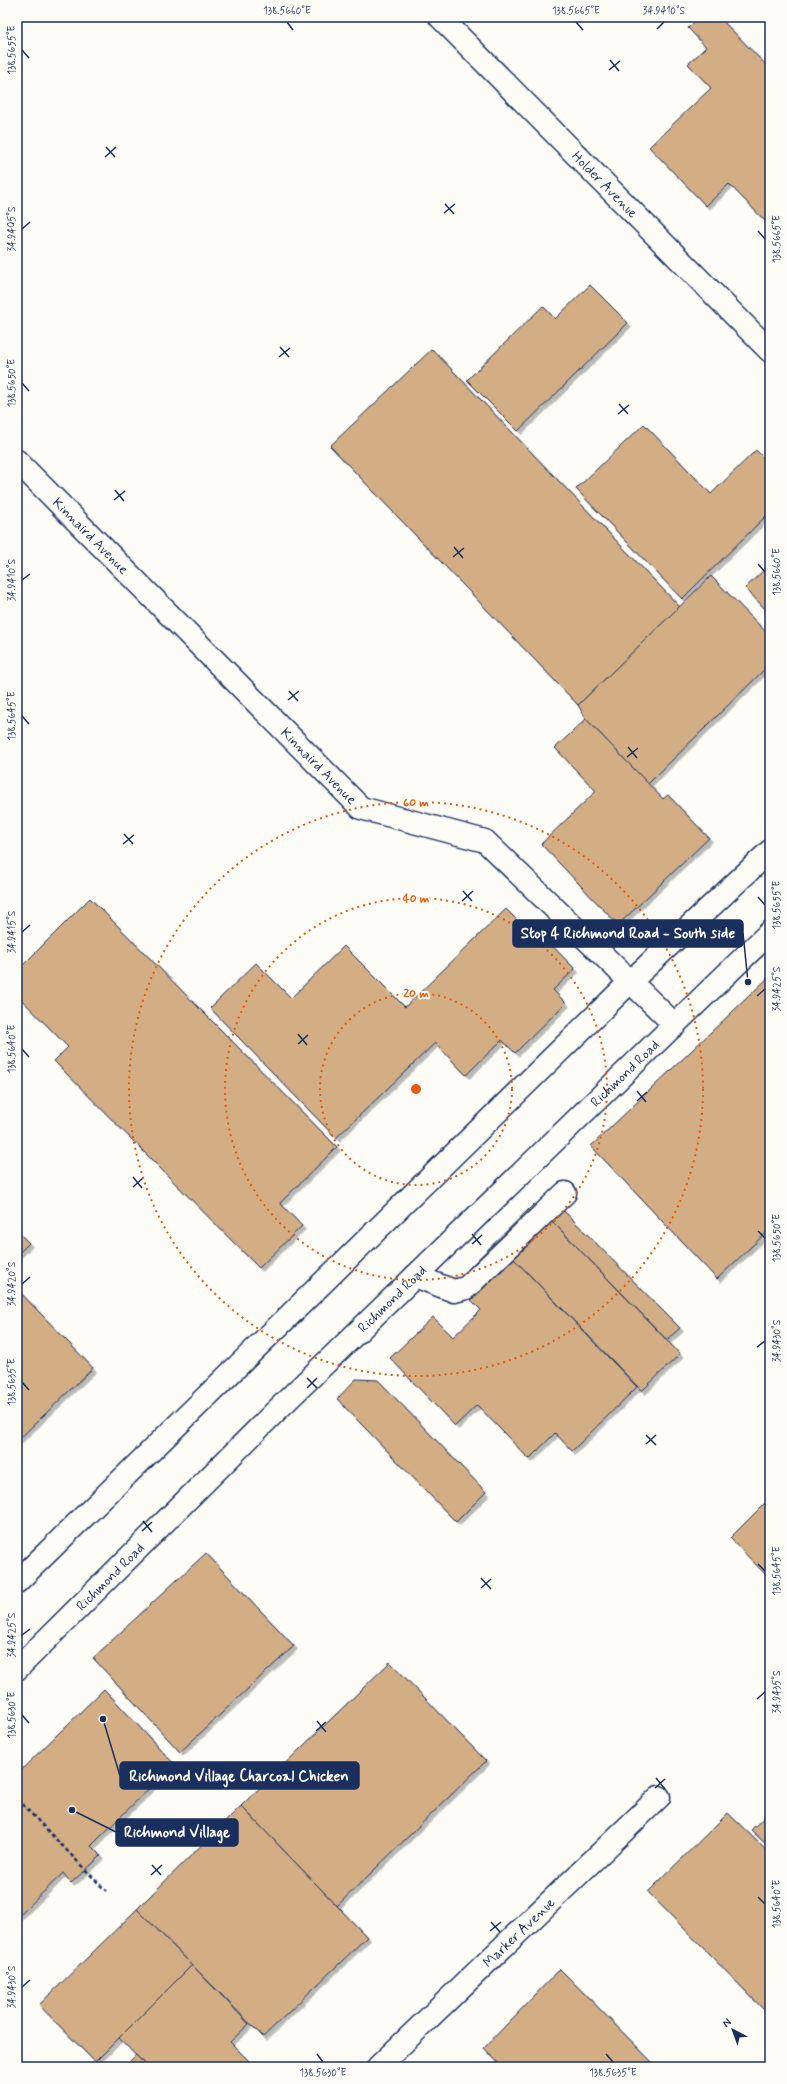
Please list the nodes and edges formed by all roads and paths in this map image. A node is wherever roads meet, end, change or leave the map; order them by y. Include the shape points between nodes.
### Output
1 (440, 17) edge
2 (770, 351) edge
3 (17, 461) edge
4 (770, 851) edge
5 (770, 932) edge
6 (631, 981) junction
7 (675, 1025) junction
8 (565, 1192) dead end
9 (415, 1276) junction
10 (17, 1582) edge
11 (17, 1669) edge
12 (659, 1797) dead end
13 (17, 1799) edge
14 (106, 1891) dead end
15 (378, 2067) edge

1 - 2 main road, Holder Avenue
3 - 6 main road, Kinnaird Avenue via 361,808 486,841
4 - 6 main road
5 - 7 main road, Richmond Road
6 - 7 main road, Kinnaird Avenue
6 - 10 main road
7 - 9 main road, Richmond Road
8 - 9 main road via 466,1288 454,1290
9 - 11 main road, Richmond Road
12 - 15 main road, Marker Avenue
13 - 14 path

